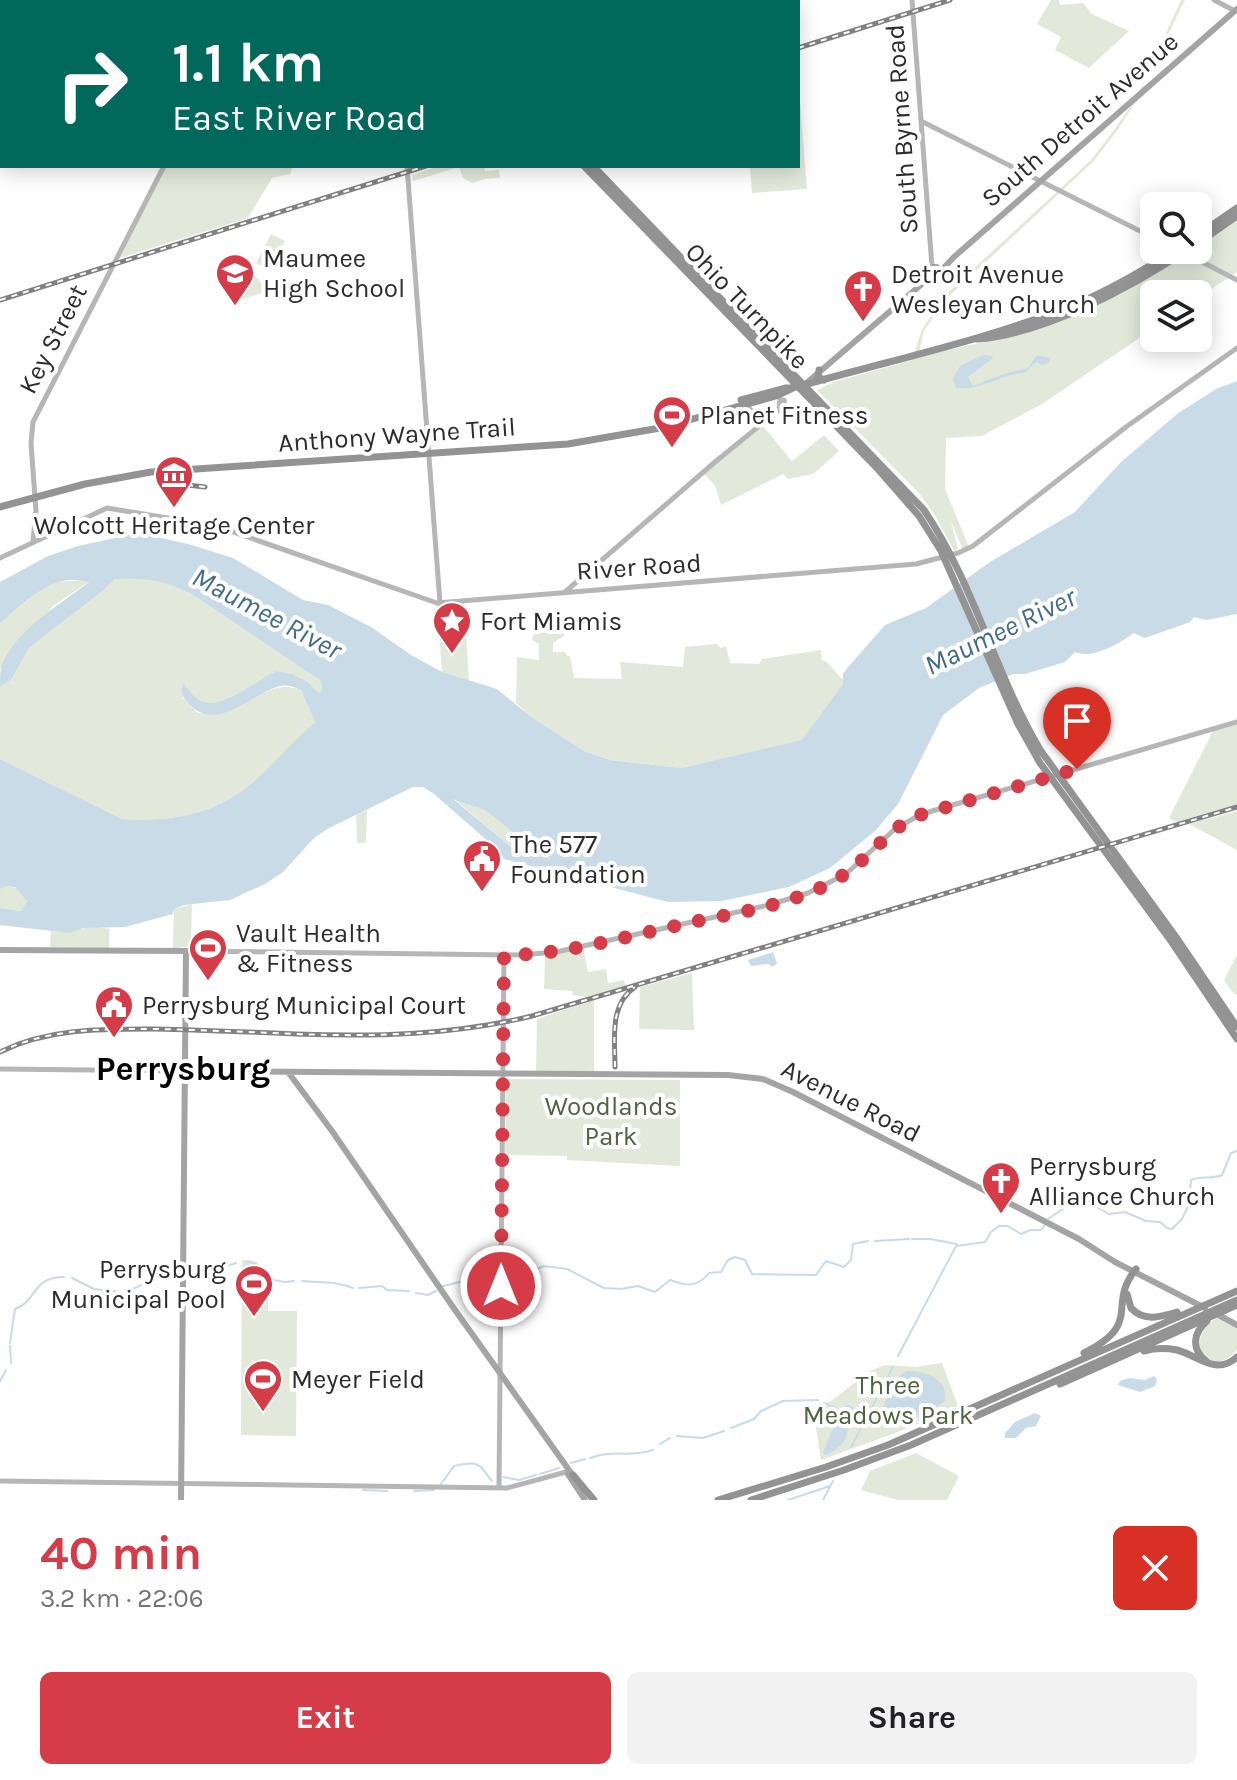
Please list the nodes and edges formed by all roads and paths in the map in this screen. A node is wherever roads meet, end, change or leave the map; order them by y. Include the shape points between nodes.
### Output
1 (912, 0) edge
2 (1214, 0) edge
3 (1236, 10) edge
4 (921, 121) junction
5 (163, 168) edge
6 (407, 168) edge
7 (586, 168) edge
8 (595, 168) edge
9 (1041, 180) junction
10 (1237, 208) edge
11 (1237, 216) edge
12 (1212, 226) edge
13 (1140, 231) edge
14 (1212, 233) edge
15 (1156, 264) edge
16 (1162, 264) edge
17 (1207, 264) edge
18 (935, 270) junction
19 (1237, 280) edge
20 (971, 340) junction
21 (1237, 348) edge
22 (819, 370) junction
23 (826, 380) junction
24 (808, 383) junction
25 (789, 389) junction
26 (750, 406) junction
27 (779, 408) dead end
28 (762, 422) junction
29 (658, 433) dead end
30 (624, 436) junction
31 (428, 451) junction
32 (36, 495) junction
33 (0, 505) edge
34 (33, 542) junction
35 (0, 558) edge
36 (957, 575) junction
37 (563, 593) junction
38 (440, 603) junction
39 (1237, 722) edge
40 (0, 950) edge
41 (186, 951) junction
42 (504, 955) junction
43 (1216, 1000) junction
44 (1237, 1027) edge
45 (1237, 1039) edge
46 (0, 1069) edge
47 (185, 1071) junction
48 (288, 1072) junction
49 (300, 1072) junction
50 (502, 1074) junction
51 (306, 1095) junction
52 (1135, 1271) junction
53 (1237, 1288) edge
54 (1231, 1309) edge
55 (1177, 1312) junction
56 (1237, 1323) edge
57 (1083, 1354) junction
58 (1237, 1355) edge
59 (1123, 1356) junction
60 (497, 1363) junction
61 (501, 1375) junction
62 (509, 1390) junction
63 (1009, 1391) junction
64 (501, 1392) junction
65 (983, 1413) junction
66 (570, 1473) junction
67 (0, 1481) edge
68 (181, 1484) junction
69 (499, 1488) junction
70 (589, 1499) edge
71 (722, 1499) edge
72 (181, 1500) edge
73 (708, 1500) edge
74 (751, 1500) edge

1 - 4 street, South Byrne Road
2 - 3 street
3 - 9 main road, South Detroit Avenue
4 - 9 street
4 - 18 street, South Byrne Road
5 - 32 street, Key Street via 33,422
6 - 31 street
7 - 36 highway, Ohio Turnpike via 904,498
8 - 36 highway, Ohio Turnpike via 909,492 937,529
9 - 13 street
9 - 18 main road, South Detroit Avenue
10 - 12 highway
11 - 14 highway
15 - 20 highway, Anthony Wayne Trail via 1073,305
16 - 20 highway, Anthony Wayne Trail via 1092,304 1012,332
17 - 19 street
18 - 22 main road, South Detroit Avenue
20 - 23 highway, Anthony Wayne Trail
21 - 37 street, River Road via 958,553 916,564
22 - 23 highway via 818,377
22 - 24 main road, South Detroit Avenue
23 - 24 highway, Anthony Wayne Trail
24 - 25 highway, Anthony Wayne Trail
25 - 26 highway, Anthony Wayne Trail
25 - 31 highway, Anthony Wayne Trail via 601,436
26 - 28 street
26 - 30 highway, Anthony Wayne Trail
27 - 28 street
28 - 37 street
29 - 30 highway
30 - 31 highway, Anthony Wayne Trail
31 - 32 highway, Anthony Wayne Trail via 151,472
31 - 38 street
32 - 33 highway, Anthony Wayne Trail
32 - 34 street, Key Street
34 - 35 street, River Road
34 - 38 street, River Road via 102,510 123,510 216,526
36 - 43 highway, Ohio Turnpike via 1008,693 1049,769
37 - 38 street, River Road
39 - 42 street via 916,816 843,876 795,898 556,952
40 - 41 main road
41 - 42 street
41 - 47 main road
42 - 50 street
43 - 44 highway, Ohio Turnpike
43 - 45 highway, Ohio Turnpike
46 - 47 street
47 - 48 main road, Avenue Road
47 - 68 main road
48 - 49 main road, Avenue Road
48 - 51 main road
49 - 50 main road, Avenue Road
49 - 51 main road
50 - 52 main road, Avenue Road via 763,1079
50 - 60 street
51 - 60 main road
52 - 54 main road, Avenue Road via 1191,1299
52 - 55 highway via 1127,1294 1132,1311 1148,1318
52 - 57 highway via 1125,1289 1117,1330
53 - 55 highway
53 - 63 highway
54 - 56 main road, Avenue Road
54 - 58 highway via 1201,1326 1195,1345 1200,1356 1215,1364
54 - 59 highway
54 - 65 highway
55 - 57 highway
57 - 63 highway
58 - 59 highway via 1218,1366 1169,1349
59 - 65 highway
60 - 61 main road
61 - 62 main road
61 - 64 street
61 - 66 main road
62 - 64 main road
62 - 66 main road
63 - 71 highway via 866,1454
64 - 69 street
65 - 74 highway via 866,1462
66 - 69 street
66 - 70 highway
67 - 68 street
68 - 69 street
68 - 72 main road
71 - 73 highway

